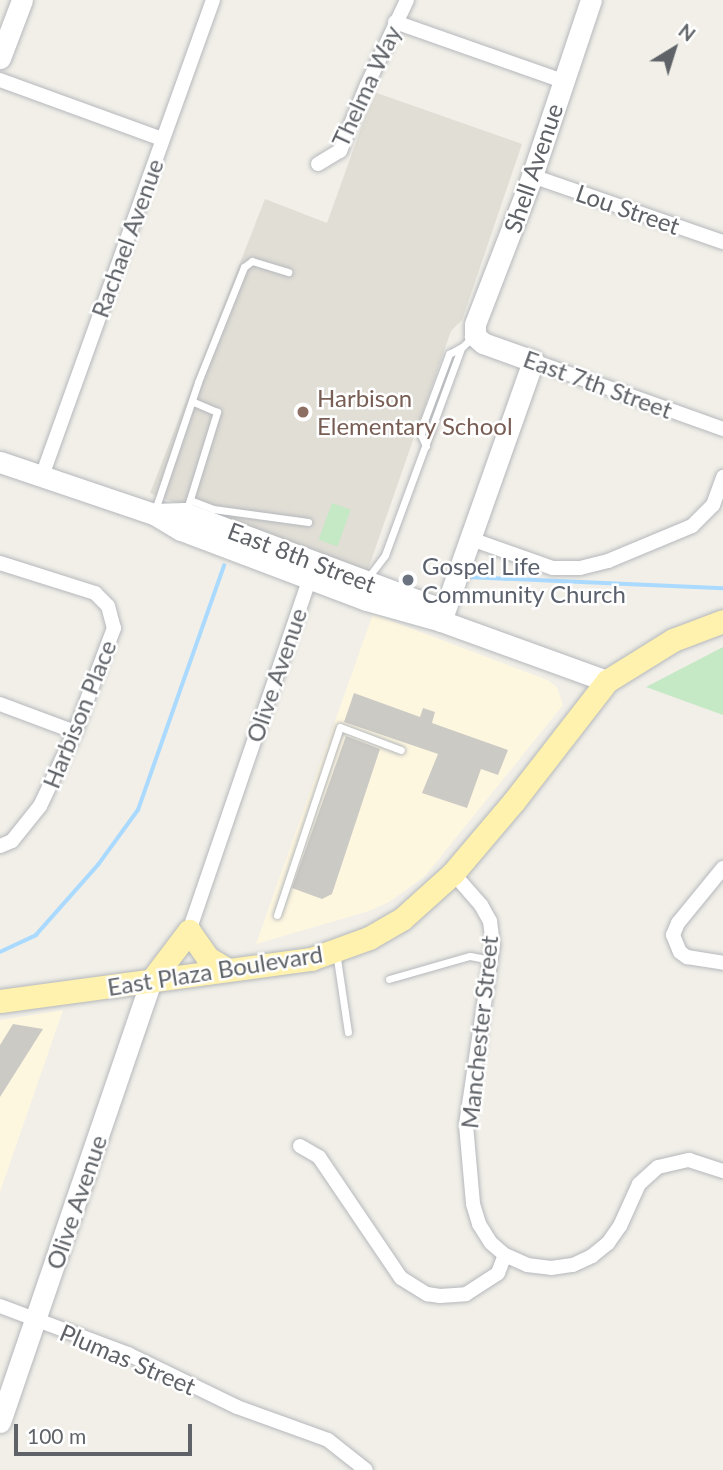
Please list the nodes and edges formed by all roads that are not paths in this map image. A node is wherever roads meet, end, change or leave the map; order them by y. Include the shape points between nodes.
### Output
1 (22, 0) edge
2 (214, 0) edge
3 (407, 0) edge
4 (591, 0) edge
5 (396, 22) junction
6 (0, 58) edge
7 (0, 80) edge
8 (562, 81) junction
9 (162, 139) junction
10 (318, 164) dead end
11 (532, 176) junction
12 (723, 242) edge
13 (288, 272) dead end
14 (468, 342) junction
15 (533, 361) junction
16 (193, 402) junction
17 (723, 429) edge
18 (0, 462) edge
19 (42, 477) junction
20 (723, 477) edge
21 (188, 507) junction
22 (154, 514) junction
23 (308, 522) dead end
24 (471, 539) junction
25 (0, 563) edge
26 (313, 571) junction
27 (365, 582) junction
28 (441, 621) junction
29 (723, 621) edge
30 (607, 681) junction
31 (0, 704) edge
32 (75, 732) junction
33 (401, 750) dead end
34 (0, 846) edge
35 (723, 869) edge
36 (453, 873) junction
37 (277, 915) dead end
38 (189, 931) junction
39 (336, 952) junction
40 (492, 960) junction
41 (723, 964) edge
42 (228, 970) junction
43 (389, 979) dead end
44 (151, 981) junction
45 (0, 1001) edge
46 (348, 1032) dead end
47 (300, 1146) dead end
48 (723, 1171) edge
49 (505, 1255) junction
50 (0, 1306) edge
51 (37, 1320) junction
52 (0, 1422) edge
53 (366, 1470) edge

1 - 6 street
2 - 9 street, Rachael Avenue
3 - 5 street, Thelma Way
4 - 8 street, Shell Avenue
5 - 8 street
5 - 10 street, Thelma Way via 340,151
7 - 9 street
8 - 11 street, Shell Avenue
9 - 19 street, Rachael Avenue
11 - 12 street, Lou Street
11 - 14 street, Shell Avenue
13 - 16 lane via 252,261 244,267
14 - 15 street, East 7th Street
14 - 27 lane via 385,555
15 - 17 street, East 7th Street
15 - 24 street
16 - 21 lane via 217,412
16 - 22 lane
18 - 19 street, East 8th Street
19 - 22 street, East 8th Street
20 - 24 street via 713,505 692,526 580,568 553,568
21 - 22 street, East 8th Street
21 - 23 lane
21 - 26 street, East 8th Street
22 - 26 street, East 8th Street via 181,530
24 - 28 street
25 - 32 street, Harbison Place via 89,591 108,606 114,628
26 - 27 street, East 8th Street
26 - 28 street, East 8th Street via 392,610
26 - 38 street, Olive Avenue
27 - 28 street, East 8th Street via 430,605
28 - 30 street, East 8th Street
29 - 30 main road via 673,640
30 - 36 main road, East Plaza Boulevard
31 - 32 street
32 - 34 street, Harbison Place via 40,806 12,841
33 - 37 lane via 340,727
35 - 41 street via 678,923 675,942 687,957
36 - 39 main road, East Plaza Boulevard via 402,919
36 - 40 street, Manchester Street via 490,921
38 - 42 main road via 208,958
38 - 44 main road
39 - 42 main road, East Plaza Boulevard
39 - 46 lane
40 - 43 lane via 470,956
40 - 49 street, Manchester Street via 466,1125 472,1204 485,1233
42 - 44 main road, East Plaza Boulevard
44 - 45 main road, East Plaza Boulevard
44 - 51 street, Olive Avenue
47 - 49 street via 319,1157 401,1278 427,1294 466,1293 498,1273
48 - 49 street via 689,1160 658,1167 639,1184 614,1235 582,1261 539,1267
50 - 51 street, Plumas Street
51 - 52 street, Olive Avenue
51 - 53 street, Plumas Street via 128,1354 237,1407 328,1440

